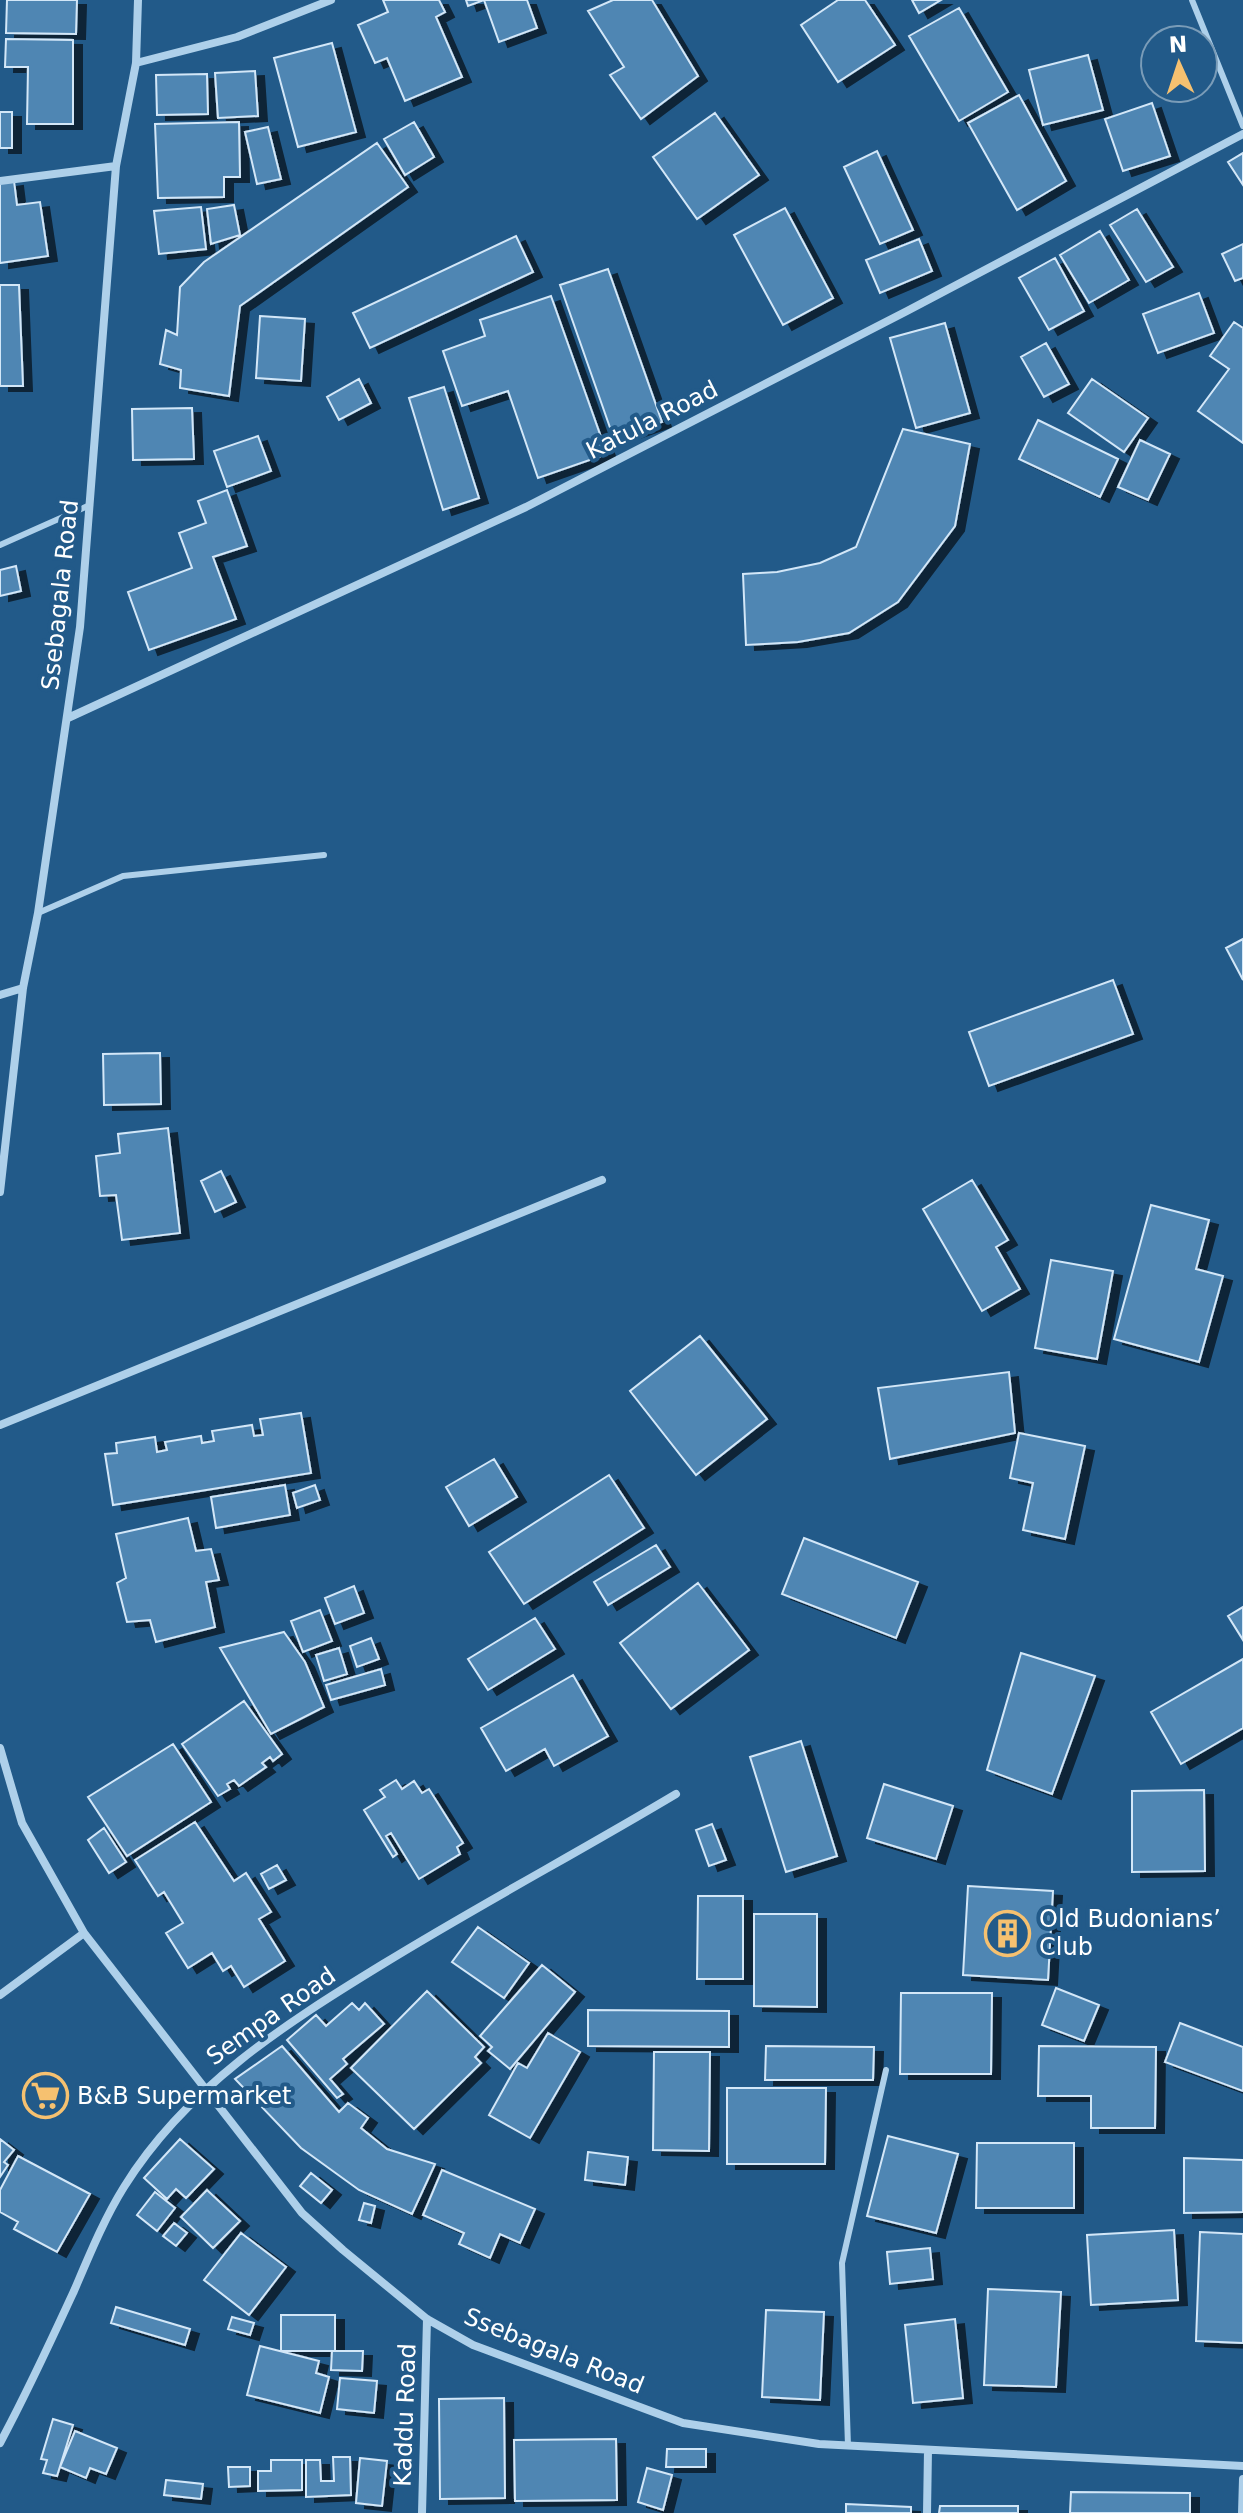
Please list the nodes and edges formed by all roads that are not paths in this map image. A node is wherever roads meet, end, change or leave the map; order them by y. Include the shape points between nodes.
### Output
1 (138, 0) edge
2 (331, 0) edge
3 (1192, 0) edge
4 (136, 63) junction
5 (1243, 126) edge
6 (1243, 134) edge
7 (116, 166) junction
8 (0, 181) edge
9 (90, 505) junction
10 (0, 545) edge
11 (68, 718) junction
12 (324, 855) dead end
13 (38, 913) junction
14 (23, 988) junction
15 (0, 995) edge
16 (602, 1180) dead end
17 (0, 1192) edge
18 (0, 1425) edge
19 (0, 1748) edge
20 (676, 1794) dead end
21 (84, 1933) junction
22 (0, 1995) edge
23 (886, 2070) dead end
24 (206, 2087) junction
25 (427, 2319) junction
26 (0, 2443) edge
27 (848, 2446) junction
28 (928, 2450) junction
29 (1243, 2466) edge
30 (1243, 2479) edge
31 (422, 2513) edge
32 (927, 2513) edge
33 (1242, 2513) edge

1 - 4 street, Ssebagala Road
2 - 4 street via 237,37
3 - 5 lane
4 - 7 street, Ssebagala Road
6 - 11 street, Katula Road via 526,507
7 - 8 street
7 - 9 street, Ssebagala Road
9 - 10 lane
9 - 11 street, Ssebagala Road
11 - 13 street, Ssebagala Road
12 - 13 lane via 123,876
13 - 14 street, Ssebagala Road
14 - 15 street
14 - 17 street, Ssebagala Road
16 - 18 street
19 - 21 street, Ssebagala Road via 22,1823
20 - 24 street, Sempa Road via 333,1995
21 - 22 street
21 - 24 street, Ssebagala Road
23 - 27 lane via 842,2263
24 - 25 street, Ssebagala Road via 302,2213
24 - 26 street, Sempa Road via 123,2188
25 - 27 street, Ssebagala Road via 473,2345 683,2423
25 - 31 street, Kaddu Road
27 - 28 street, Ssebagala Road
28 - 29 street, Ssebagala Road
28 - 32 street
30 - 33 street

